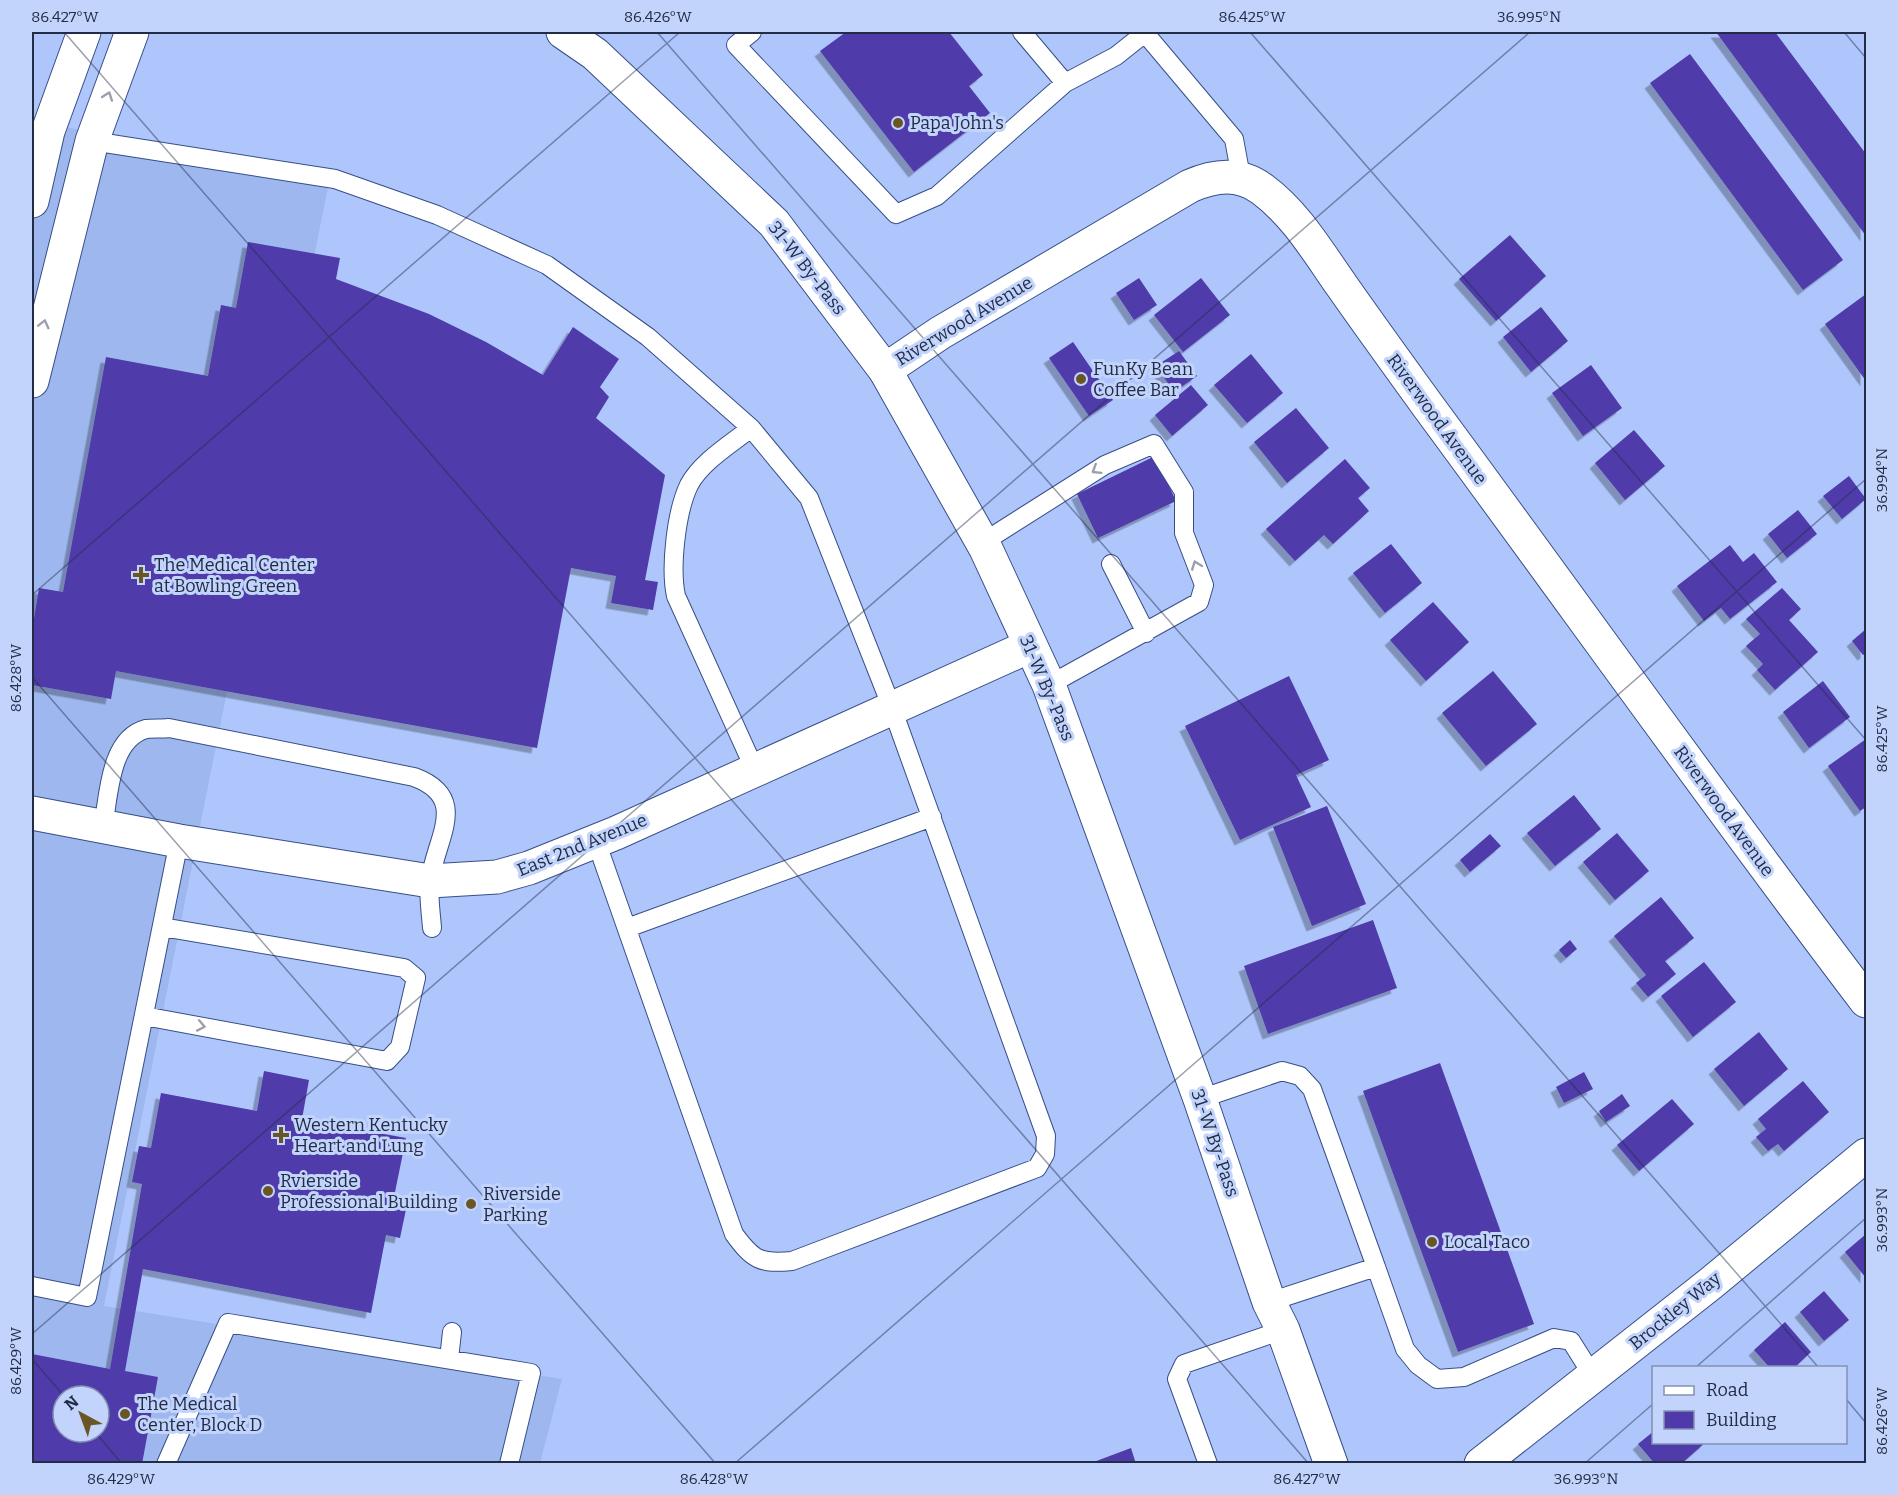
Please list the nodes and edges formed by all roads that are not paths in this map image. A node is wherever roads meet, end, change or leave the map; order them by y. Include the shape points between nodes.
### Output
1 (84, 32) edge
2 (132, 32) edge
3 (565, 32) edge
4 (752, 32) edge
5 (1022, 32) edge
6 (1144, 32) edge
7 (1065, 83) junction
8 (40, 129) edge
9 (92, 141) junction
10 (1241, 177) junction
11 (32, 201) edge
12 (885, 369) junction
13 (32, 381) edge
14 (751, 428) junction
15 (982, 543) junction
16 (1111, 564) dead end
17 (1146, 633) junction
18 (1030, 646) junction
19 (1049, 685) junction
20 (892, 708) junction
21 (755, 770) junction
22 (32, 813) edge
23 (932, 817) junction
24 (103, 826) junction
25 (179, 841) junction
26 (596, 841) junction
27 (430, 881) junction
28 (162, 927) junction
29 (432, 928) dead end
30 (627, 928) junction
31 (1866, 1001) edge
32 (144, 1016) junction
33 (1200, 1099) junction
34 (1866, 1155) edge
35 (1376, 1267) junction
36 (32, 1286) edge
37 (1276, 1316) junction
38 (452, 1332) dead end
39 (449, 1359) junction
40 (1593, 1376) junction
41 (166, 1464) edge
42 (509, 1464) edge
43 (1208, 1464) edge
44 (1331, 1464) edge
45 (1481, 1464) edge

1 - 8 street
9 -> 2 street
3 - 12 street, 31-W By-Pass via 595,54 774,223
4 - 7 lane via 736,45 896,214 937,196
5 - 7 lane
6 - 7 lane via 1116,56
6 - 10 lane via 1234,139
8 - 9 street
8 - 11 street
13 -> 9 street
9 - 14 lane via 335,179 437,215 547,265 648,337
10 - 12 street, Riverwood Avenue via 1214,178 1182,190
10 - 31 street, Riverwood Avenue via 1264,190 1304,232 1752,851
12 - 15 street, 31-W By-Pass
14 - 20 lane via 809,498
14 - 21 lane via 706,465 689,485 671,575 676,596
17 -> 15 lane via 1199,602 1204,585 1184,533 1184,492 1154,444 1105,465
15 - 18 street, 31-W By-Pass
16 - 17 lane
17 - 19 lane
18 - 19 street, 31-W By-Pass
18 - 20 street, East 2nd Avenue
19 - 33 street, 31-W By-Pass
20 - 21 street, East 2nd Avenue
20 - 23 lane
21 - 26 street, East 2nd Avenue
22 - 24 street, East 2nd Avenue
23 - 30 lane
23 - 30 lane via 1046,1136 1045,1154 1037,1168 1019,1176 792,1261 769,1263 749,1254 734,1234
24 - 25 street, East 2nd Avenue
24 - 27 lane via 118,754 131,737 146,729 169,728 431,783 443,797 447,817
25 - 27 street, East 2nd Avenue
25 - 28 lane
26 - 27 street, East 2nd Avenue via 497,877
26 - 30 lane
27 - 29 lane
28 - 32 lane
32 -> 28 lane via 387,1061 400,1047 416,978 404,968
32 - 36 lane via 87,1297
33 - 35 lane via 1282,1071 1300,1076 1312,1089
33 - 37 street, 31-W By-Pass
34 - 40 street, Brockley Way
35 - 37 lane
35 - 40 lane via 1405,1349 1437,1379 1464,1377 1554,1338 1571,1341
37 - 43 lane via 1184,1364 1177,1379
37 - 44 street, 31-W By-Pass
38 - 39 lane
39 - 41 lane via 228,1323
39 - 42 lane via 531,1373
40 - 45 street, Brockley Way

